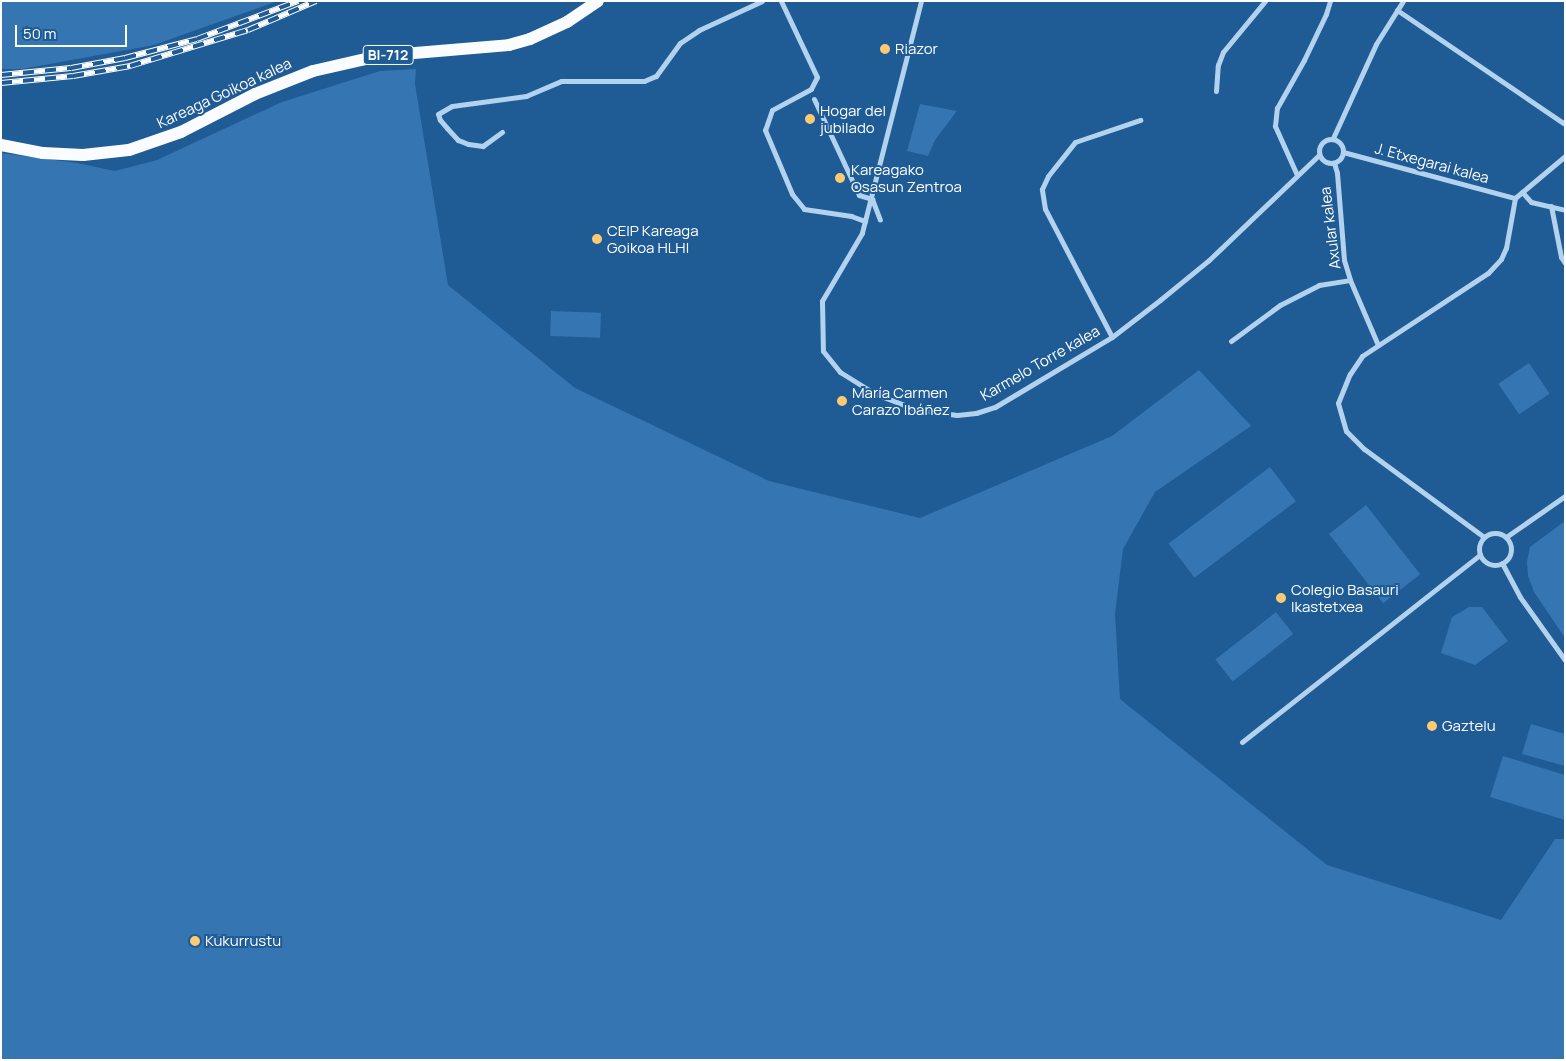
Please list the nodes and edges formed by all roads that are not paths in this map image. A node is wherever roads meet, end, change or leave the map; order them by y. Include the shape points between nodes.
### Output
1 (598, 1) edge
2 (762, 1) edge
3 (781, 1) edge
4 (921, 1) edge
5 (1265, 1) edge
6 (1330, 1) edge
7 (1403, 1) edge
8 (1397, 10) junction
9 (1216, 91) dead end
10 (814, 99) dead end
11 (1140, 120) dead end
12 (1565, 124) edge
13 (502, 132) dead end
14 (1333, 138) junction
15 (1, 146) edge
16 (1344, 152) junction
17 (1320, 155) junction
18 (1565, 156) edge
19 (1334, 163) junction
20 (1298, 175) junction
21 (1522, 192) junction
22 (1515, 198) junction
23 (872, 199) junction
24 (1551, 206) junction
25 (1565, 210) edge
26 (880, 220) dead end
27 (865, 221) junction
28 (1565, 263) edge
29 (1350, 280) junction
30 (1112, 336) junction
31 (1231, 341) dead end
32 (1378, 345) junction
33 (1565, 496) edge
34 (1484, 537) junction
35 (1506, 537) junction
36 (1480, 555) junction
37 (1502, 563) junction
38 (1565, 660) edge
39 (1242, 742) dead end

1 - 15 main road, Kareaga Goikoa kalea / BI-712 via 567,22 530,39 509,44 379,56 313,71 255,94 181,132 128,150 83,155
2 - 13 street via 699,30 680,43 656,76 644,81 561,81 526,96 452,106 438,114 458,140 468,144 483,146
3 - 27 street via 817,77 811,90 772,110 765,130 792,194 804,209
4 - 23 street, Karmelo Torre kalea
5 - 9 street via 1223,52 1218,65
6 - 20 street via 1304,60 1277,108 1275,126
7 - 8 street
8 - 12 street
8 - 14 street via 1376,44
10 - 23 street via 859,195
11 - 30 street via 1075,142 1048,176 1042,189 1045,209
14 - 16 street via 1340,142
14 - 17 street via 1322,143
16 - 19 street
16 - 22 street, J. Etxegarai kalea
17 - 19 street via 1327,162
17 - 20 street, Karmelo Torre kalea
18 - 21 street
19 - 29 street, Axular kalea via 1344,260
20 - 30 street, Karmelo Torre kalea via 1209,260
21 - 22 street
21 - 24 street via 1531,202
22 - 32 street via 1501,259 1473,283
23 - 26 street
23 - 27 street, Karmelo Torre kalea
24 - 25 street
24 - 28 street
27 - 30 street, Karmelo Torre kalea via 862,233 822,301 822,351 840,372 873,393 916,408 957,415 976,413 995,407
29 - 31 street via 1319,285 1280,305
29 - 32 street, Axular kalea
32 - 34 street via 1362,356 1350,374 1338,403 1346,431 1364,449
33 - 35 street
34 - 35 street via 1498,533
34 - 36 street
35 - 37 street via 1511,551
36 - 37 street via 1487,563
36 - 39 street
37 - 38 street via 1520,598

